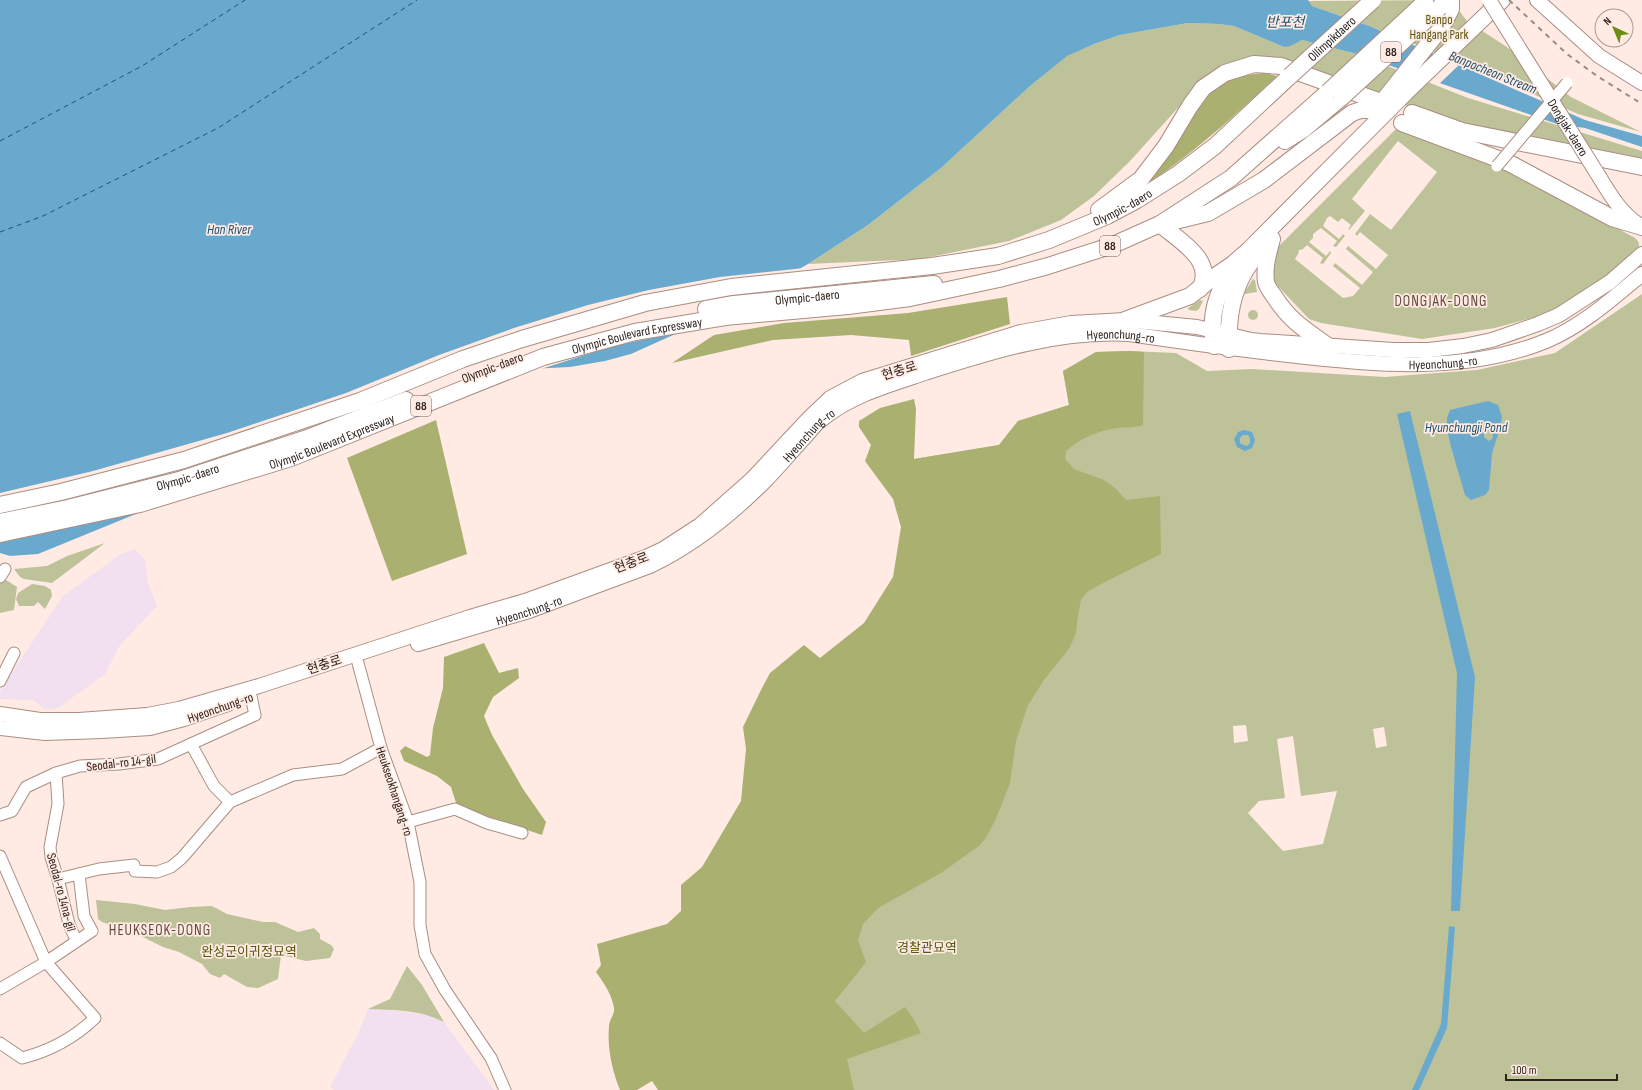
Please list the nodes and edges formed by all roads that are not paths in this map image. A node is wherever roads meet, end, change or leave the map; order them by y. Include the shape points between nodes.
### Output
1 (1373, 0) edge
2 (1489, 0) edge
3 (1502, 0) edge
4 (1515, 0) edge
5 (1537, 0) edge
6 (1438, 2) edge
7 (1483, 25) junction
8 (1290, 76) joint
9 (1567, 83) dead end
10 (1642, 83) edge
11 (1411, 94) junction
12 (1378, 103) junction
13 (1333, 165) junction
14 (1497, 166) dead end
15 (1642, 167) edge
16 (1160, 224) junction
17 (1642, 227) edge
18 (1272, 238) junction
19 (1049, 240) junction
20 (1642, 254) edge
21 (1233, 264) junction
22 (1642, 274) edge
23 (846, 276) joint
24 (1200, 289) junction
25 (847, 299) junction
26 (1125, 320) junction
27 (1212, 330) junction
28 (1224, 343) junction
29 (1328, 346) junction
30 (0, 505) edge
31 (0, 522) edge
32 (0, 534) edge
33 (14, 653) dead end
34 (358, 663) junction
35 (0, 680) edge
36 (251, 696) junction
37 (0, 714) edge
38 (0, 728) edge
39 (192, 744) junction
40 (381, 748) junction
41 (56, 773) junction
42 (230, 802) junction
43 (0, 815) edge
44 (408, 822) junction
45 (522, 833) dead end
46 (0, 856) edge
47 (79, 874) junction
48 (58, 879) junction
49 (76, 940) junction
50 (46, 962) junction
51 (0, 989) edge
52 (0, 1043) edge
53 (504, 1090) edge

1 - 8 highway, Ollimpikdaero / 88, bridge
2 - 17 main road, Dongjak-daero, bridge via 1620,209
3 - 7 highway
4 - 7 highway
5 - 10 main road via 1599,56
6 - 12 highway via 1451,9 1441,28
6 - 16 highway, Olympic-daero / 88, bridge via 1335,95 1231,178
7 - 11 highway
8 - 19 highway, Olympic-daero / 88 via 1214,146 1178,174 1107,216
9 - 14 street, bridge
11 - 13 highway
11 - 18 highway
12 - 13 highway
12 - 16 highway via 1352,113 1264,180 1208,213
12 - 19 highway via 1281,66 1254,64 1225,73 1203,88 1166,146 1141,179 1106,206
13 - 21 highway
15 - 17 highway via 1407,118 1509,163 1612,218
16 - 24 highway via 1194,251 1204,274
16 - 25 highway, Olympic-daero / 88 via 1113,245 998,279 910,298
18 - 28 highway via 1256,255 1236,290
18 - 29 highway via 1265,269 1266,284 1295,323
19 - 23 highway, Olympic-daero / 88 via 998,256
20 - 29 main road, Hyeonchung-ro via 1610,282 1559,315 1492,340 1429,350
21 - 24 highway
21 - 27 highway via 1218,295 1212,317
22 - 28 main road, Hyeonchung-ro via 1589,317 1567,331 1522,349 1468,362 1348,362
23 - 30 highway, Olympic Boulevard Expressway / 88 via 731,287 645,303 522,339 464,359 360,401 184,460
24 - 26 highway via 1190,296
25 - 31 highway, Olympic-daero / 88 via 734,304 664,316 596,332 524,354 310,437 179,480
25 - 32 highway, Olympic Boulevard Expressway / 88 via 724,316 635,332 543,357 292,458 140,504
26 - 27 main road, 현충로
26 - 37 main road, 현충로 via 1071,323 1021,332 862,381 830,398 752,479 688,533 646,557 525,601 179,709 147,715 80,720 40,720
27 - 28 highway
28 - 29 main road, Hyeonchung-ro via 1251,340
28 - 34 main road, Hyeonchung-ro via 1129,334 1081,334 1000,351 868,392 820,420 751,494 708,532 667,558 529,610
33 - 35 street
34 - 36 main road, Hyeonchung-ro
34 - 40 street, Heukseokhangang-ro
36 - 38 main road, Hyeonchung-ro via 150,728 45,733
36 - 39 street, Seodal-ro 14-gil via 255,715
39 - 41 street, Seodal-ro 14-gil via 158,759 80,766
39 - 42 street via 214,786
40 - 42 street via 342,769 293,775
40 - 44 street, Heukseokhangang-ro
41 - 43 street, Seodal-ro 14-gil via 26,787 12,811
41 - 48 street, Seodal-ro 14na-gil via 58,804 50,847
42 - 47 street via 182,858 171,867 157,872 135,871 134,865
44 - 45 street via 455,809 487,823
44 - 53 street, Heukseokhangang-ro via 420,882 420,925 425,954 445,990 491,1058
46 - 50 street
47 - 48 street
47 - 49 street via 84,916 92,931
48 - 49 street, Seodal-ro 14na-gil via 69,924
49 - 50 street
50 - 51 street
50 - 52 street via 95,1018 60,1044 35,1055 22,1058

